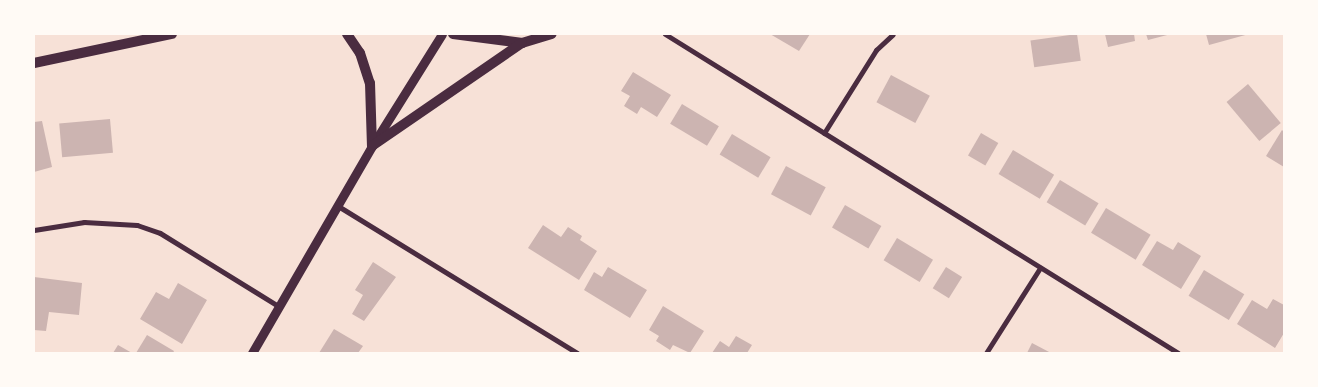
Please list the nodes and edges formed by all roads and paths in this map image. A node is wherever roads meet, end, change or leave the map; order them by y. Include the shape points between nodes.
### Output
1 (172, 34) edge
2 (347, 34) edge
3 (442, 34) edge
4 (453, 34) edge
5 (552, 34) edge
6 (665, 34) edge
7 (893, 34) edge
8 (522, 43) junction
9 (34, 63) edge
10 (824, 133) junction
11 (372, 146) junction
12 (338, 206) junction
13 (34, 230) edge
14 (1040, 268) junction
15 (281, 307) junction
16 (252, 353) edge
17 (577, 353) edge
18 (986, 353) edge
19 (1178, 353) edge

1 - 9 main road
2 - 11 main road via 360,53 370,83
3 - 11 street
4 - 8 main road
5 - 8 main road
6 - 10 street
7 - 10 street via 876,50
8 - 11 main road
10 - 14 street
11 - 12 street
12 - 15 street
12 - 17 street
13 - 15 street via 84,222 137,225 160,233
14 - 18 street
14 - 19 street
15 - 16 street

